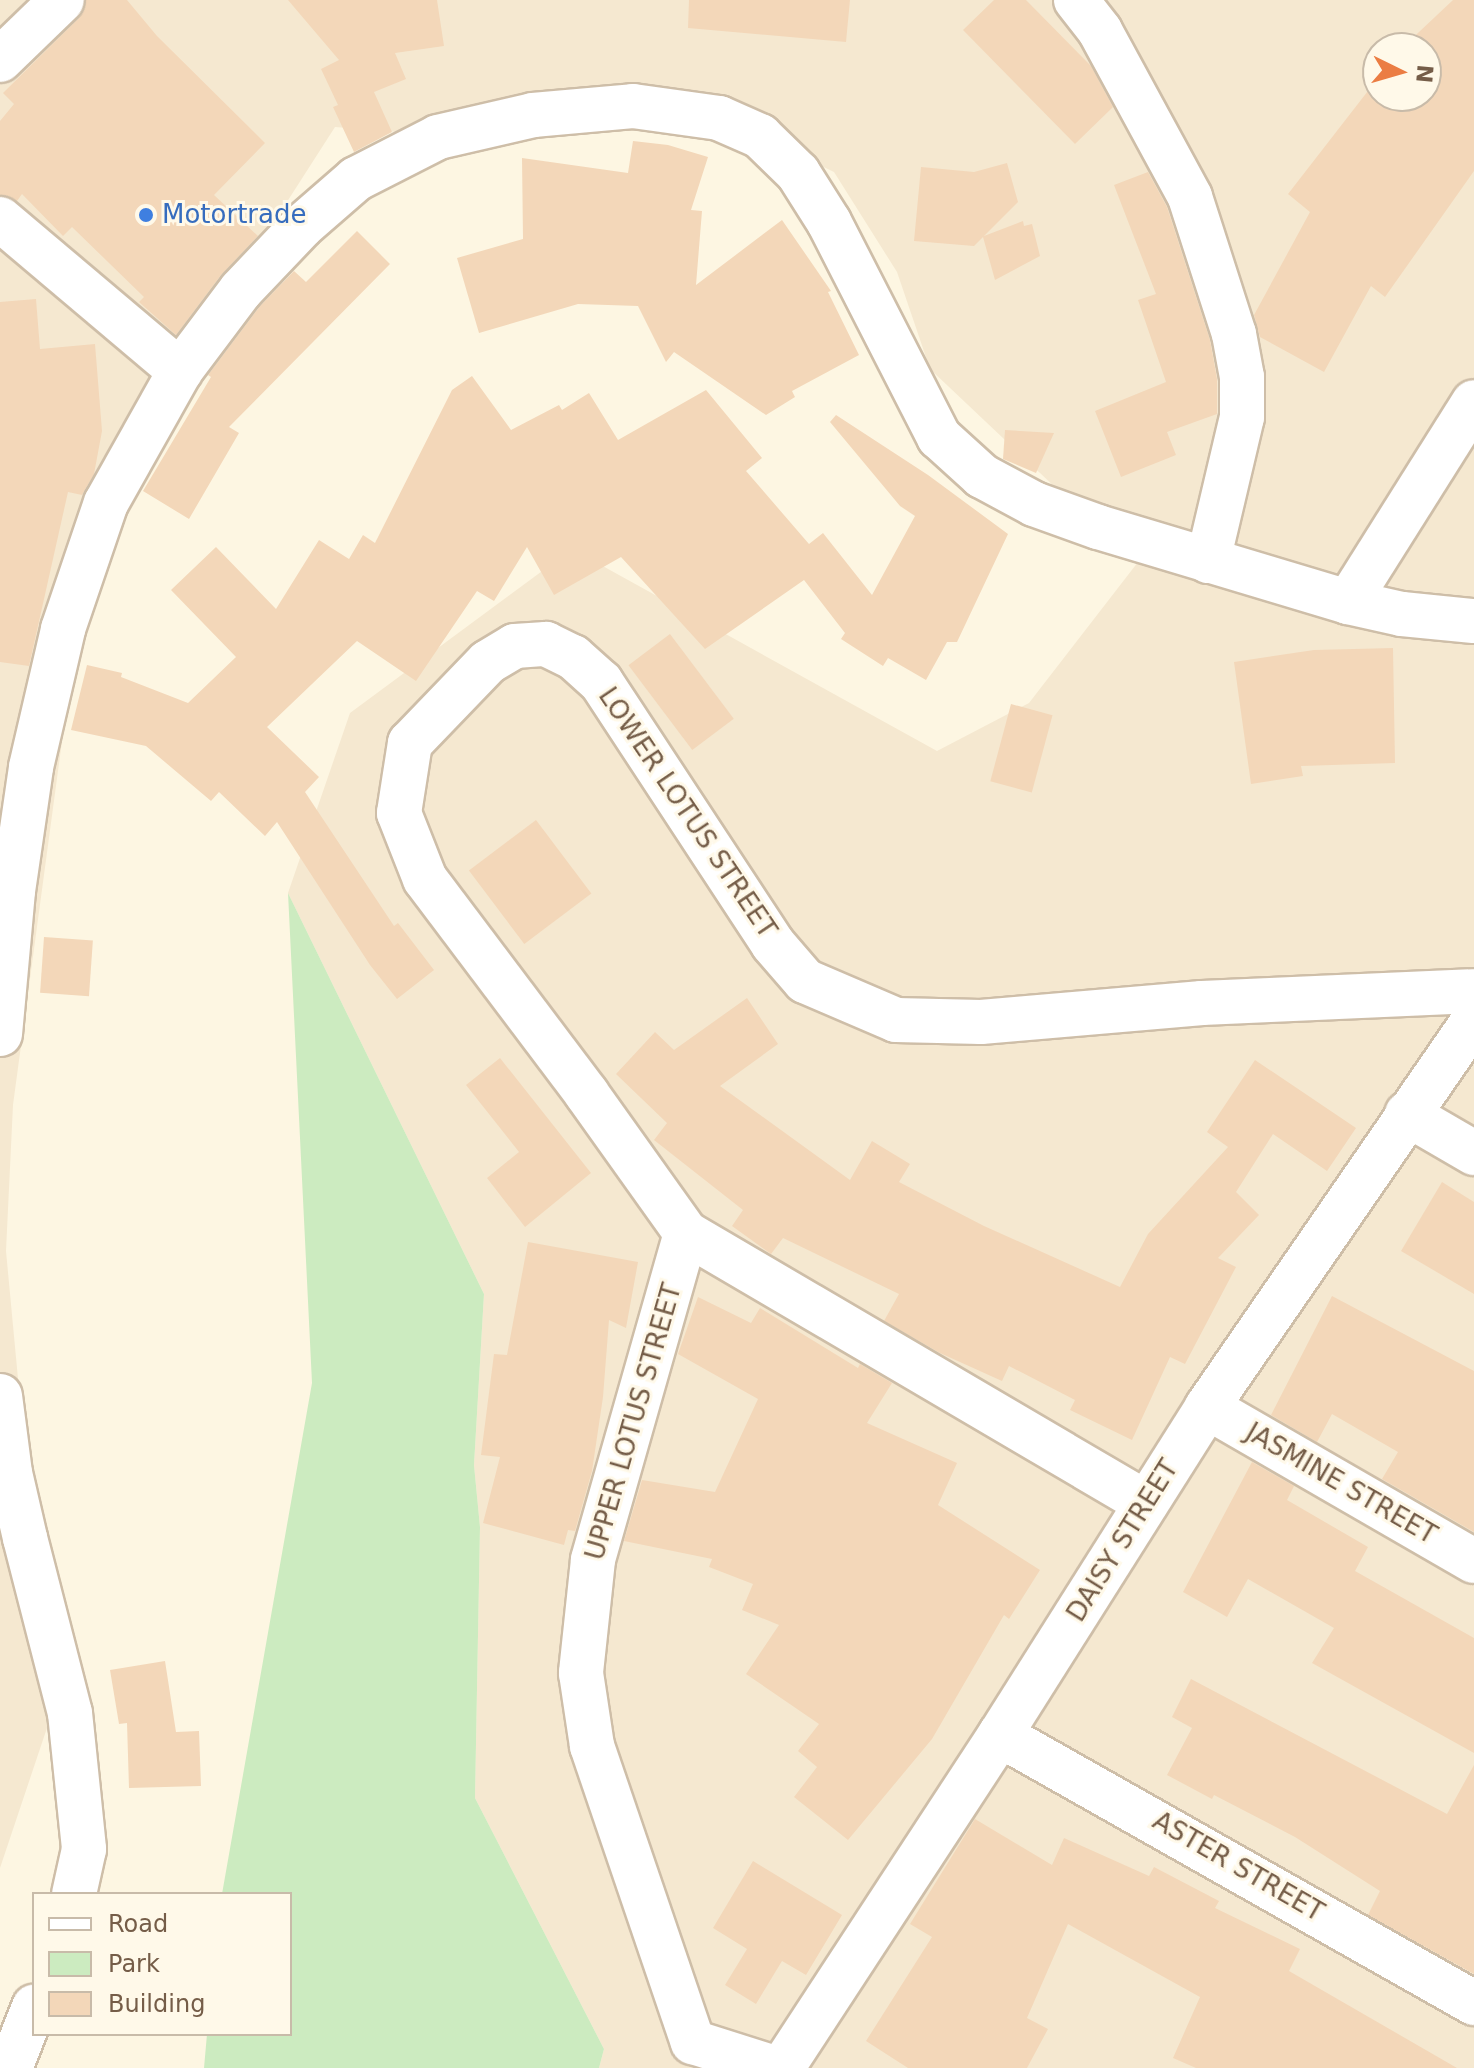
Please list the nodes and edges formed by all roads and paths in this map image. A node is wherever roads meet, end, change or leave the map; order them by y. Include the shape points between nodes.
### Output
1 (62, 0) edge
2 (1076, 0) edge
3 (0, 60) edge
4 (0, 219) edge
5 (180, 371) junction
6 (1474, 402) edge
7 (1208, 561) junction
8 (1348, 602) junction
9 (1474, 621) edge
10 (1453, 992) edge
11 (1474, 1020) edge
12 (0, 1034) edge
13 (1407, 1114) junction
14 (1474, 1153) edge
15 (686, 1233) junction
16 (0, 1396) edge
17 (1207, 1407) junction
18 (1146, 1503) junction
19 (1474, 1561) edge
20 (1000, 1735) junction
21 (74, 1892) edge
22 (1474, 2003) edge
23 (32, 2012) edge
24 (688, 2055) edge
25 (10, 2068) edge
26 (775, 2068) edge
27 (782, 2068) edge

1 - 3 street
2 - 7 street via 1100,31 1190,197 1234,334 1242,417
4 - 5 street
5 - 7 street via 241,290 302,226 356,179 438,137 582,108 633,106 719,118 760,136 798,173 870,297 939,437 961,457 982,476 1034,504
5 - 12 street via 106,503 63,629 31,767
6 - 8 street
7 - 8 street
8 - 9 street
10 - 15 street, LOWER LOTUS STREET via 1202,1003 981,1022 896,1020 805,981 773,944 601,682 573,657 546,644 515,646 488,662 410,743 399,813 425,879
11 - 13 street, DAISY STREET
13 - 14 street
13 - 17 street, DAISY STREET
15 - 18 street
15 - 24 street, UPPER LOTUS STREET via 593,1560 581,1673 592,1746
16 - 21 street via 10,1473 70,1713 84,1849
17 - 18 street, DAISY STREET
17 - 19 street, JASMINE STREET
18 - 20 street, DAISY STREET
20 - 22 street, ASTER STREET
20 - 27 street, DAISY STREET
23 - 25 street
24 - 26 street, UPPER LOTUS STREET

